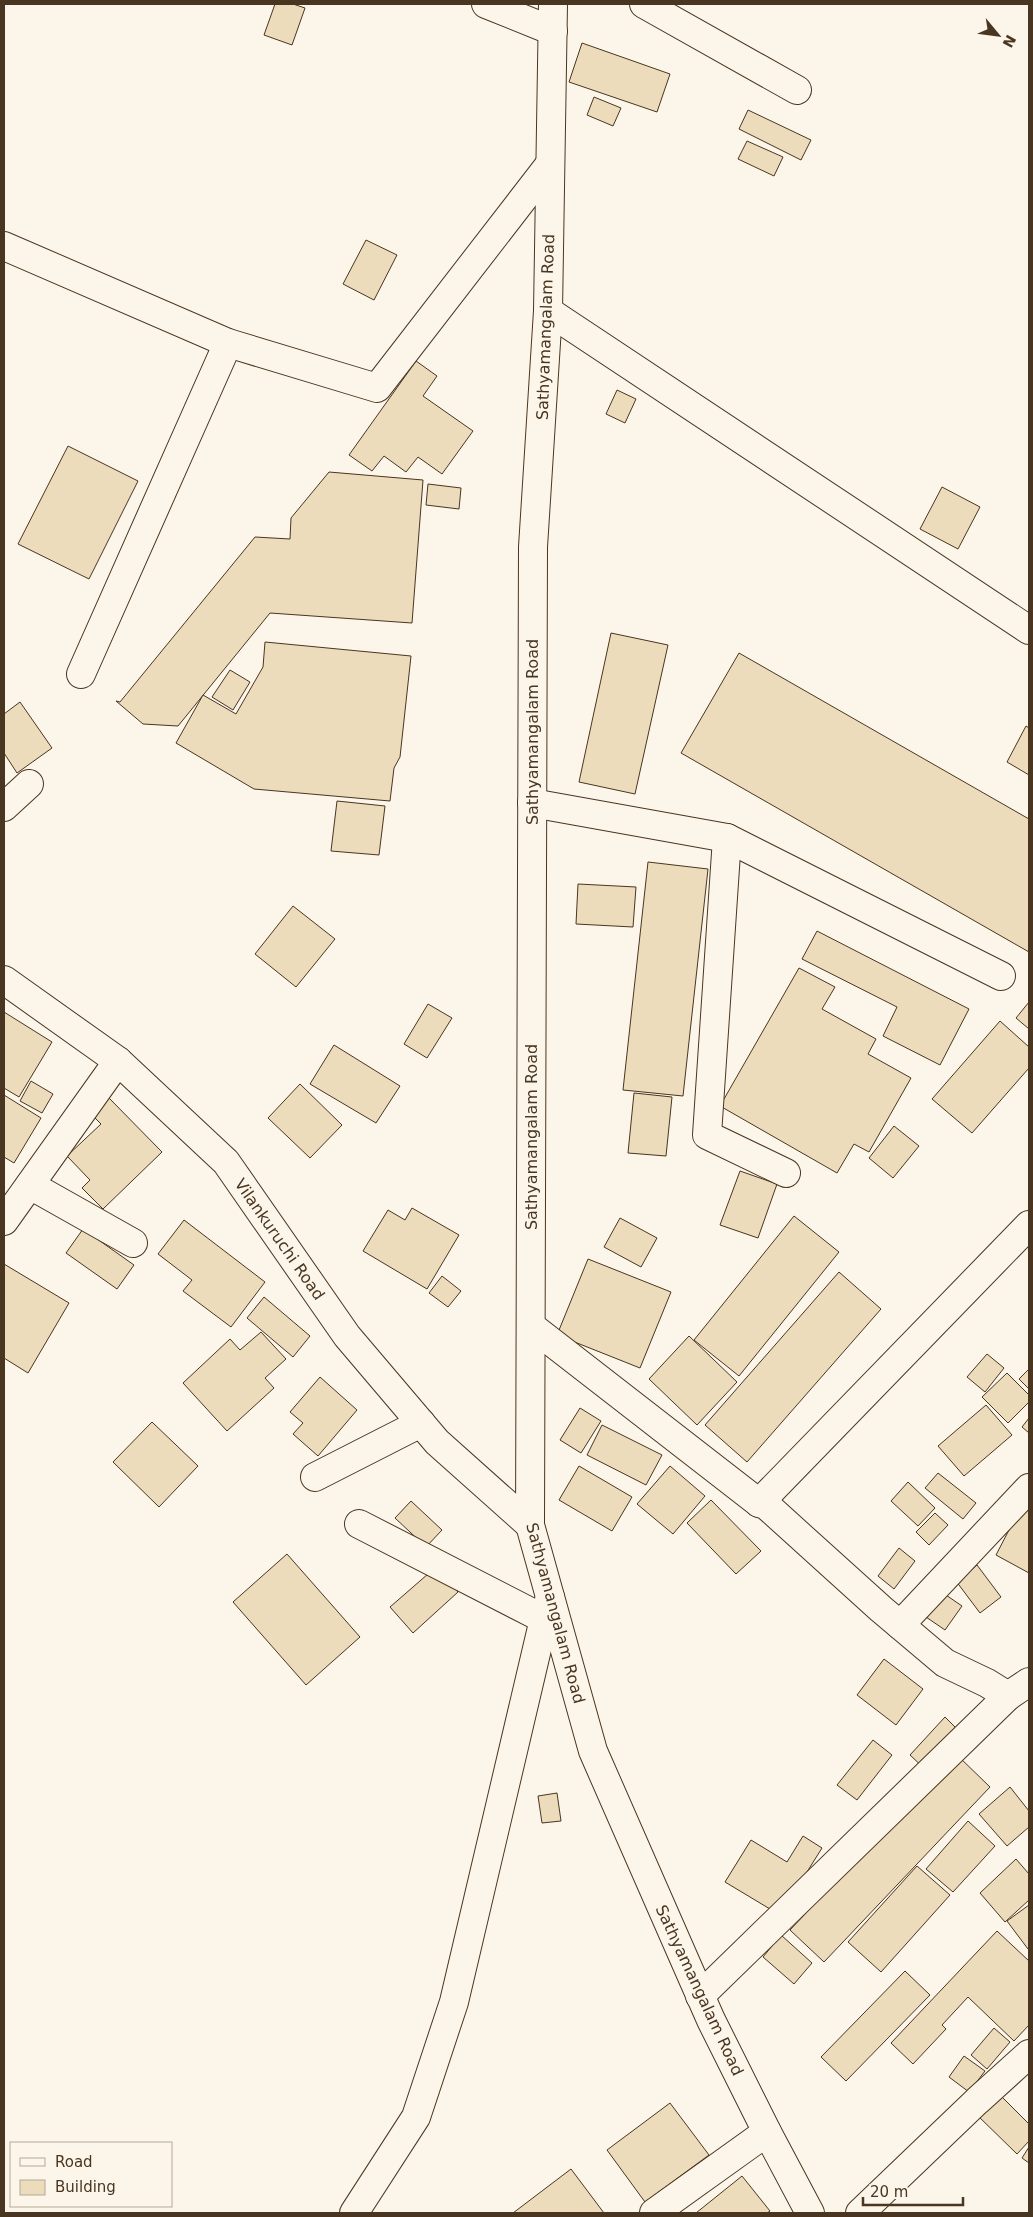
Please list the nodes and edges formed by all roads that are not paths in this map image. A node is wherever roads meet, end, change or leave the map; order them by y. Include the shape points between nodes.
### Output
1 (486, 4) edge
2 (553, 4) edge
3 (644, 4) edge
4 (552, 31) junction
5 (797, 90) dead end
6 (550, 164) junction
7 (4, 246) edge
8 (548, 311) junction
9 (228, 343) junction
10 (1029, 630) edge
11 (81, 674) dead end
12 (29, 784) dead end
13 (532, 802) junction
14 (4, 807) edge
15 (727, 838) junction
16 (1001, 976) dead end
17 (4, 980) edge
18 (118, 1061) junction
19 (786, 1173) dead end
20 (30, 1185) junction
21 (4, 1221) edge
22 (1029, 1225) edge
23 (133, 1244) dead end
24 (531, 1326) junction
25 (421, 1424) junction
26 (315, 1477) dead end
27 (1029, 1488) edge
28 (759, 1503) junction
29 (359, 1524) dead end
30 (530, 1525) junction
31 (547, 1608) junction
32 (900, 1625) junction
33 (1018, 1689) edge
34 (700, 1996) junction
35 (1029, 2054) edge
36 (766, 2132) junction
37 (354, 2213) edge
38 (654, 2213) edge
39 (808, 2213) edge
40 (860, 2213) edge

1 - 4 main road
2 - 4 main road, Sathyamangalam Road
3 - 5 main road
4 - 6 main road, Sathyamangalam Road
6 - 8 main road, Sathyamangalam Road
6 - 9 main road via 377,388
7 - 9 main road
8 - 10 main road
8 - 13 main road, Sathyamangalam Road via 533,547
9 - 11 main road
12 - 14 main road
13 - 15 main road
13 - 24 main road, Sathyamangalam Road
15 - 16 main road
15 - 19 main road via 707,1135
17 - 18 main road, Vilankuruchi Road
18 - 20 main road
18 - 25 main road, Vilankuruchi Road via 226,1162 347,1336
20 - 21 main road
20 - 23 main road
22 - 28 main road
24 - 28 main road
24 - 30 main road, Sathyamangalam Road
25 - 26 main road
25 - 30 main road, Vilankuruchi Road
27 - 32 main road
28 - 32 main road via 766,1505
29 - 31 main road
30 - 31 main road, Sathyamangalam Road
31 - 34 main road, Sathyamangalam Road via 593,1751
31 - 37 main road via 454,2002 416,2117
32 - 33 main road via 944,1663 987,1683
33 - 34 main road
34 - 36 main road, Sathyamangalam Road
35 - 40 main road
36 - 38 main road
36 - 39 main road, Sathyamangalam Road

